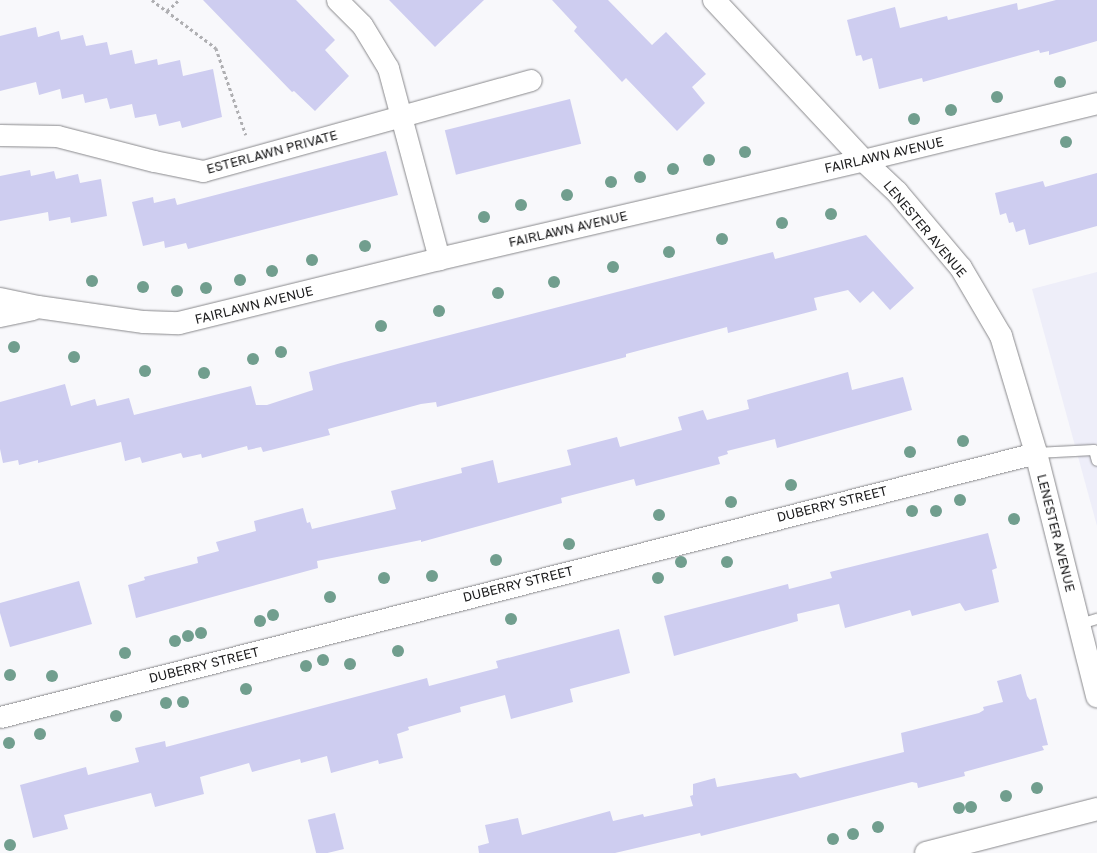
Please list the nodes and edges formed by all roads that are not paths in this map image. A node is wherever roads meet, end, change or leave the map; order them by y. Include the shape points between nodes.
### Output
1 (337, 0) edge
2 (714, 0) edge
3 (531, 80) dead end
4 (1097, 103) edge
5 (401, 118) junction
6 (0, 135) edge
7 (863, 160) junction
8 (439, 259) junction
9 (0, 299) edge
10 (38, 307) junction
11 (0, 316) edge
12 (1036, 453) junction
13 (1097, 461) edge
14 (1087, 622) edge
15 (1097, 696) edge
16 (0, 717) edge
17 (1097, 809) edge
18 (926, 853) edge

1 - 5 street via 362,25 388,68
2 - 7 street, LENESTER AVENUE
3 - 5 street, ESTERLAWN PRIVATE
4 - 7 street, FAIRLAWN AVENUE
5 - 6 street, ESTERLAWN PRIVATE via 203,171 57,136
5 - 8 street
7 - 8 street, FAIRLAWN AVENUE
7 - 12 street, LENESTER AVENUE via 897,192 961,268 1001,336
8 - 10 street, FAIRLAWN AVENUE via 179,323 144,322
9 - 10 street, FAIRLAWN AVENUE
10 - 11 street, FAIRLAWN AVENUE
12 - 13 lane via 1094,450
12 - 14 street, LENESTER AVENUE
12 - 16 street, DUBERRY STREET
14 - 15 street, LENESTER AVENUE
17 - 18 street

